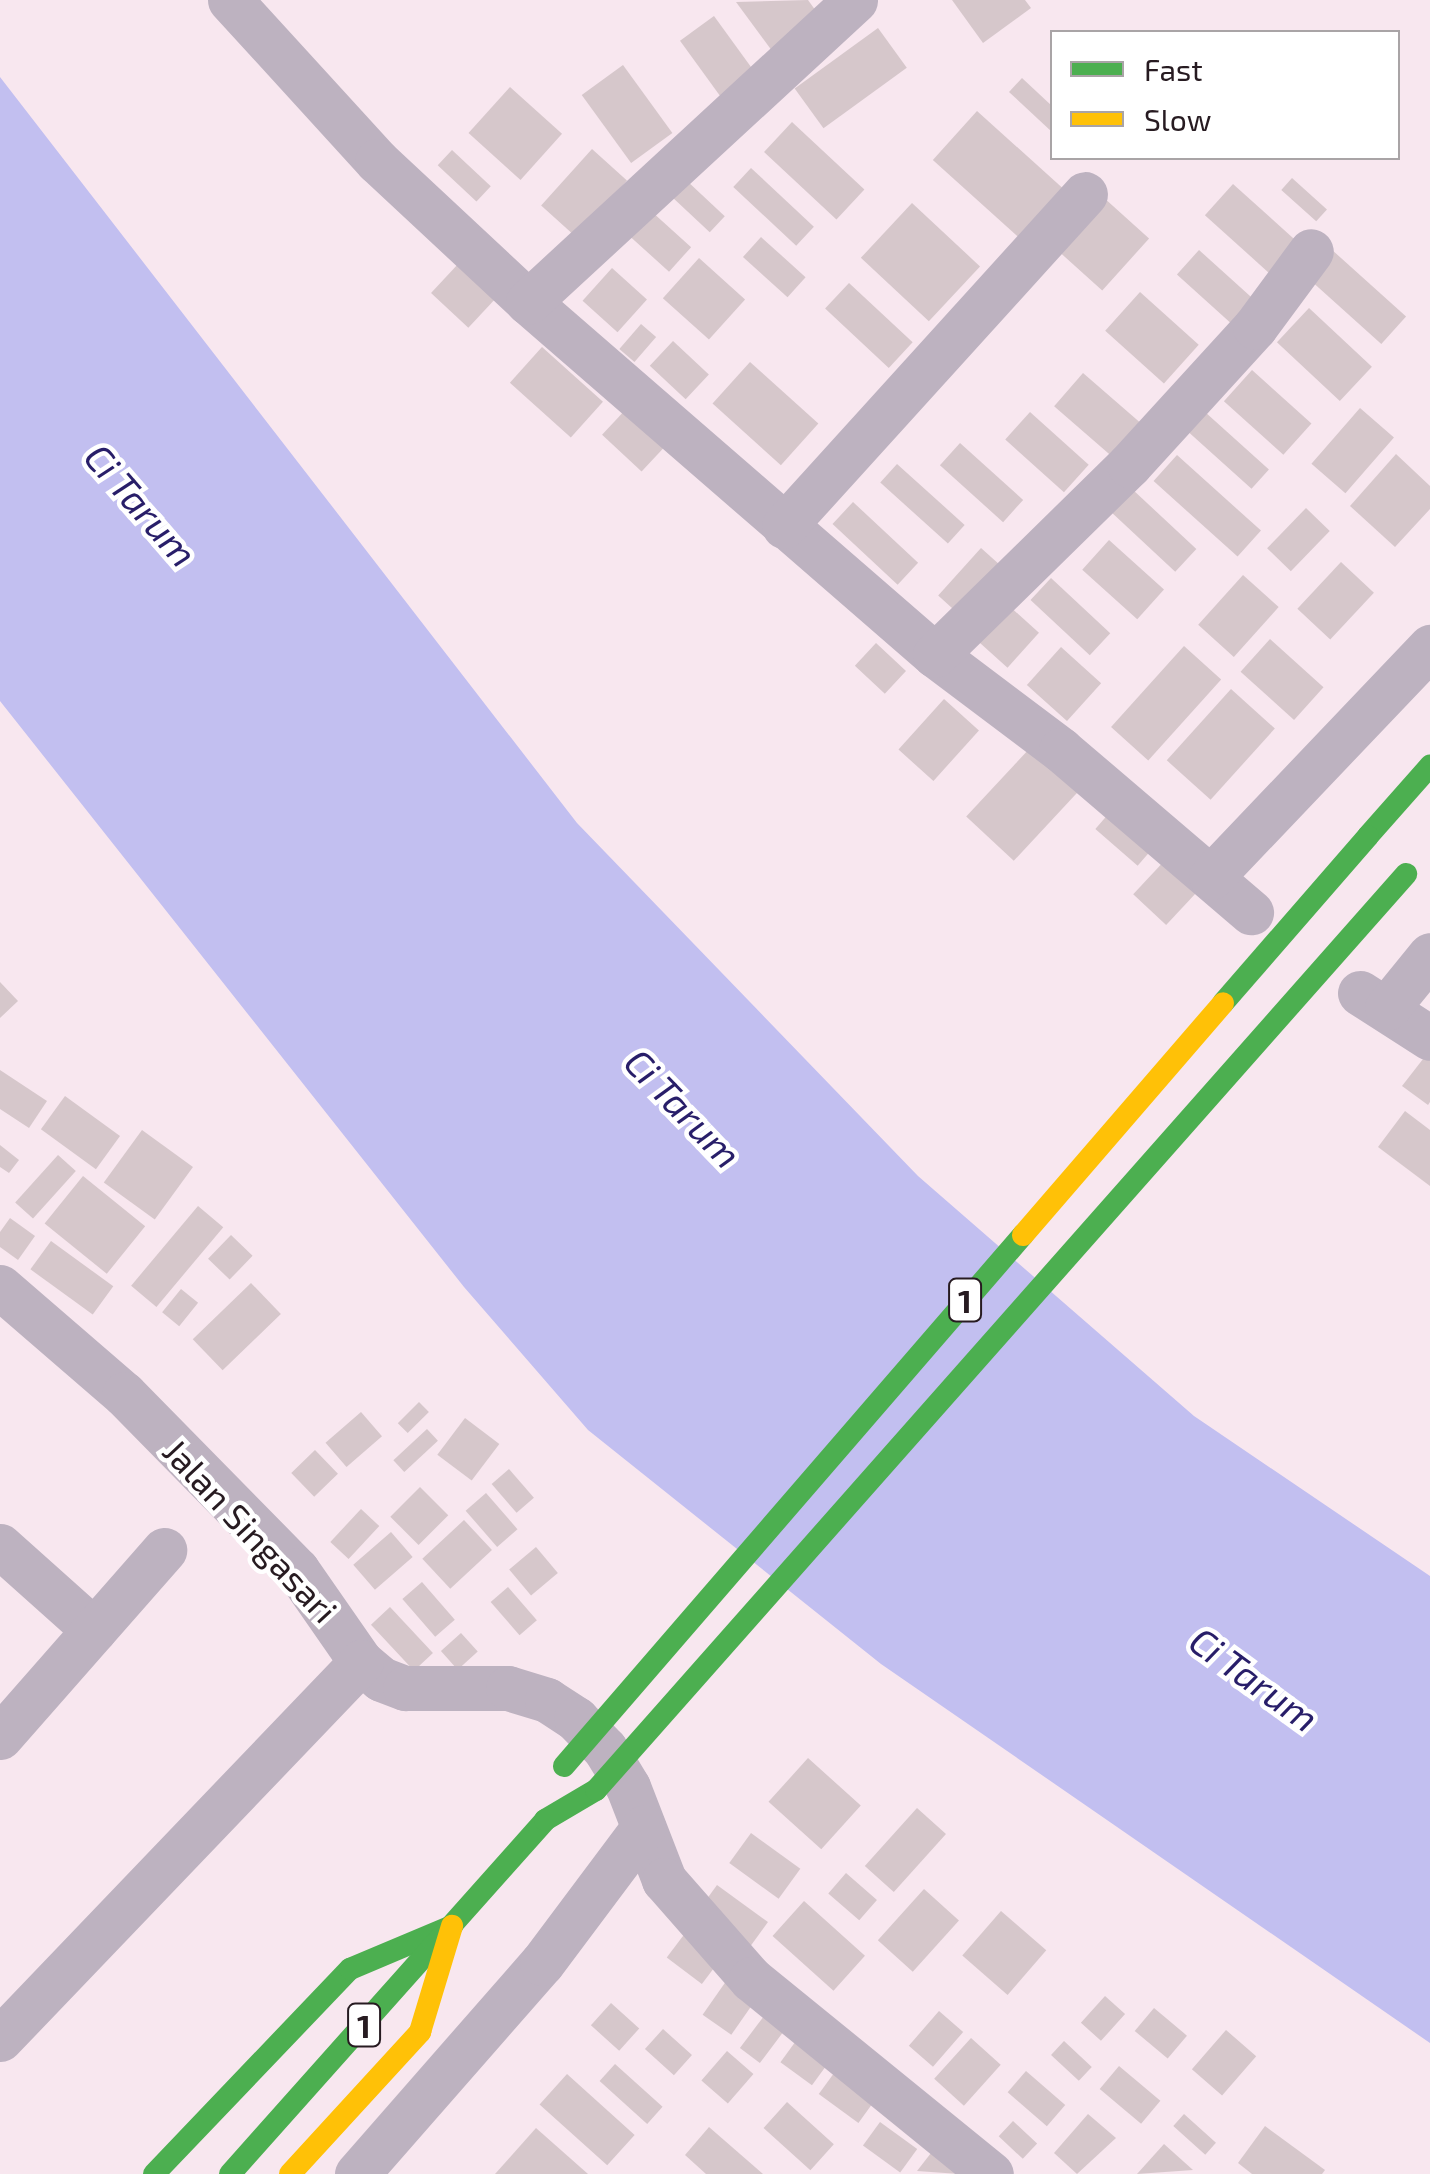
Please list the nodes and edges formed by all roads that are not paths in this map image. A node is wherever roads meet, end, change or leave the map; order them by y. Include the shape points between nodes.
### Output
1 (230, 0) edge
2 (855, 0) edge
3 (1085, 194) dead end
4 (1311, 251) dead end
5 (528, 302) junction
6 (784, 526) junction
7 (1430, 647) edge
8 (934, 655) junction
9 (1430, 766) edge
10 (1412, 867) dead end
11 (1211, 877) junction
12 (1251, 912) dead end
13 (1430, 955) edge
14 (1430, 1038) edge
15 (0, 1287) edge
16 (0, 1546) edge
17 (164, 1550) dead end
18 (94, 1630) junction
19 (361, 1662) junction
20 (0, 1736) edge
21 (545, 1820) junction
22 (644, 1828) junction
23 (452, 1926) junction
24 (0, 2039) edge
25 (154, 2174) edge
26 (230, 2174) edge
27 (290, 2174) edge
28 (357, 2174) edge
29 (990, 2174) edge

1 - 5 street via 377,161
2 - 5 street
3 - 6 street
4 - 8 street via 1255,327 1130,465
5 - 6 street
6 - 8 street
7 - 11 street
8 - 11 street via 1061,750
9 - 21 main road, 1, bridge via 564,1766
10 - 21 main road, 1, bridge via 596,1790
11 - 12 street
13 - 14 street via 1374,1000
15 - 19 street, Jalan Singasari via 110,1381 298,1570
16 - 18 street
17 - 18 street
18 - 20 street
19 - 22 street, Jalan Singasari via 404,1688 508,1688 547,1700 605,1749
19 - 24 street
21 - 23 main road, 1
22 - 28 street via 542,1963
22 - 29 street, Jalan Singasari via 664,1880 751,1978
23 - 25 main road via 350,1969
23 - 26 main road, 1
23 - 27 main road via 420,2032

